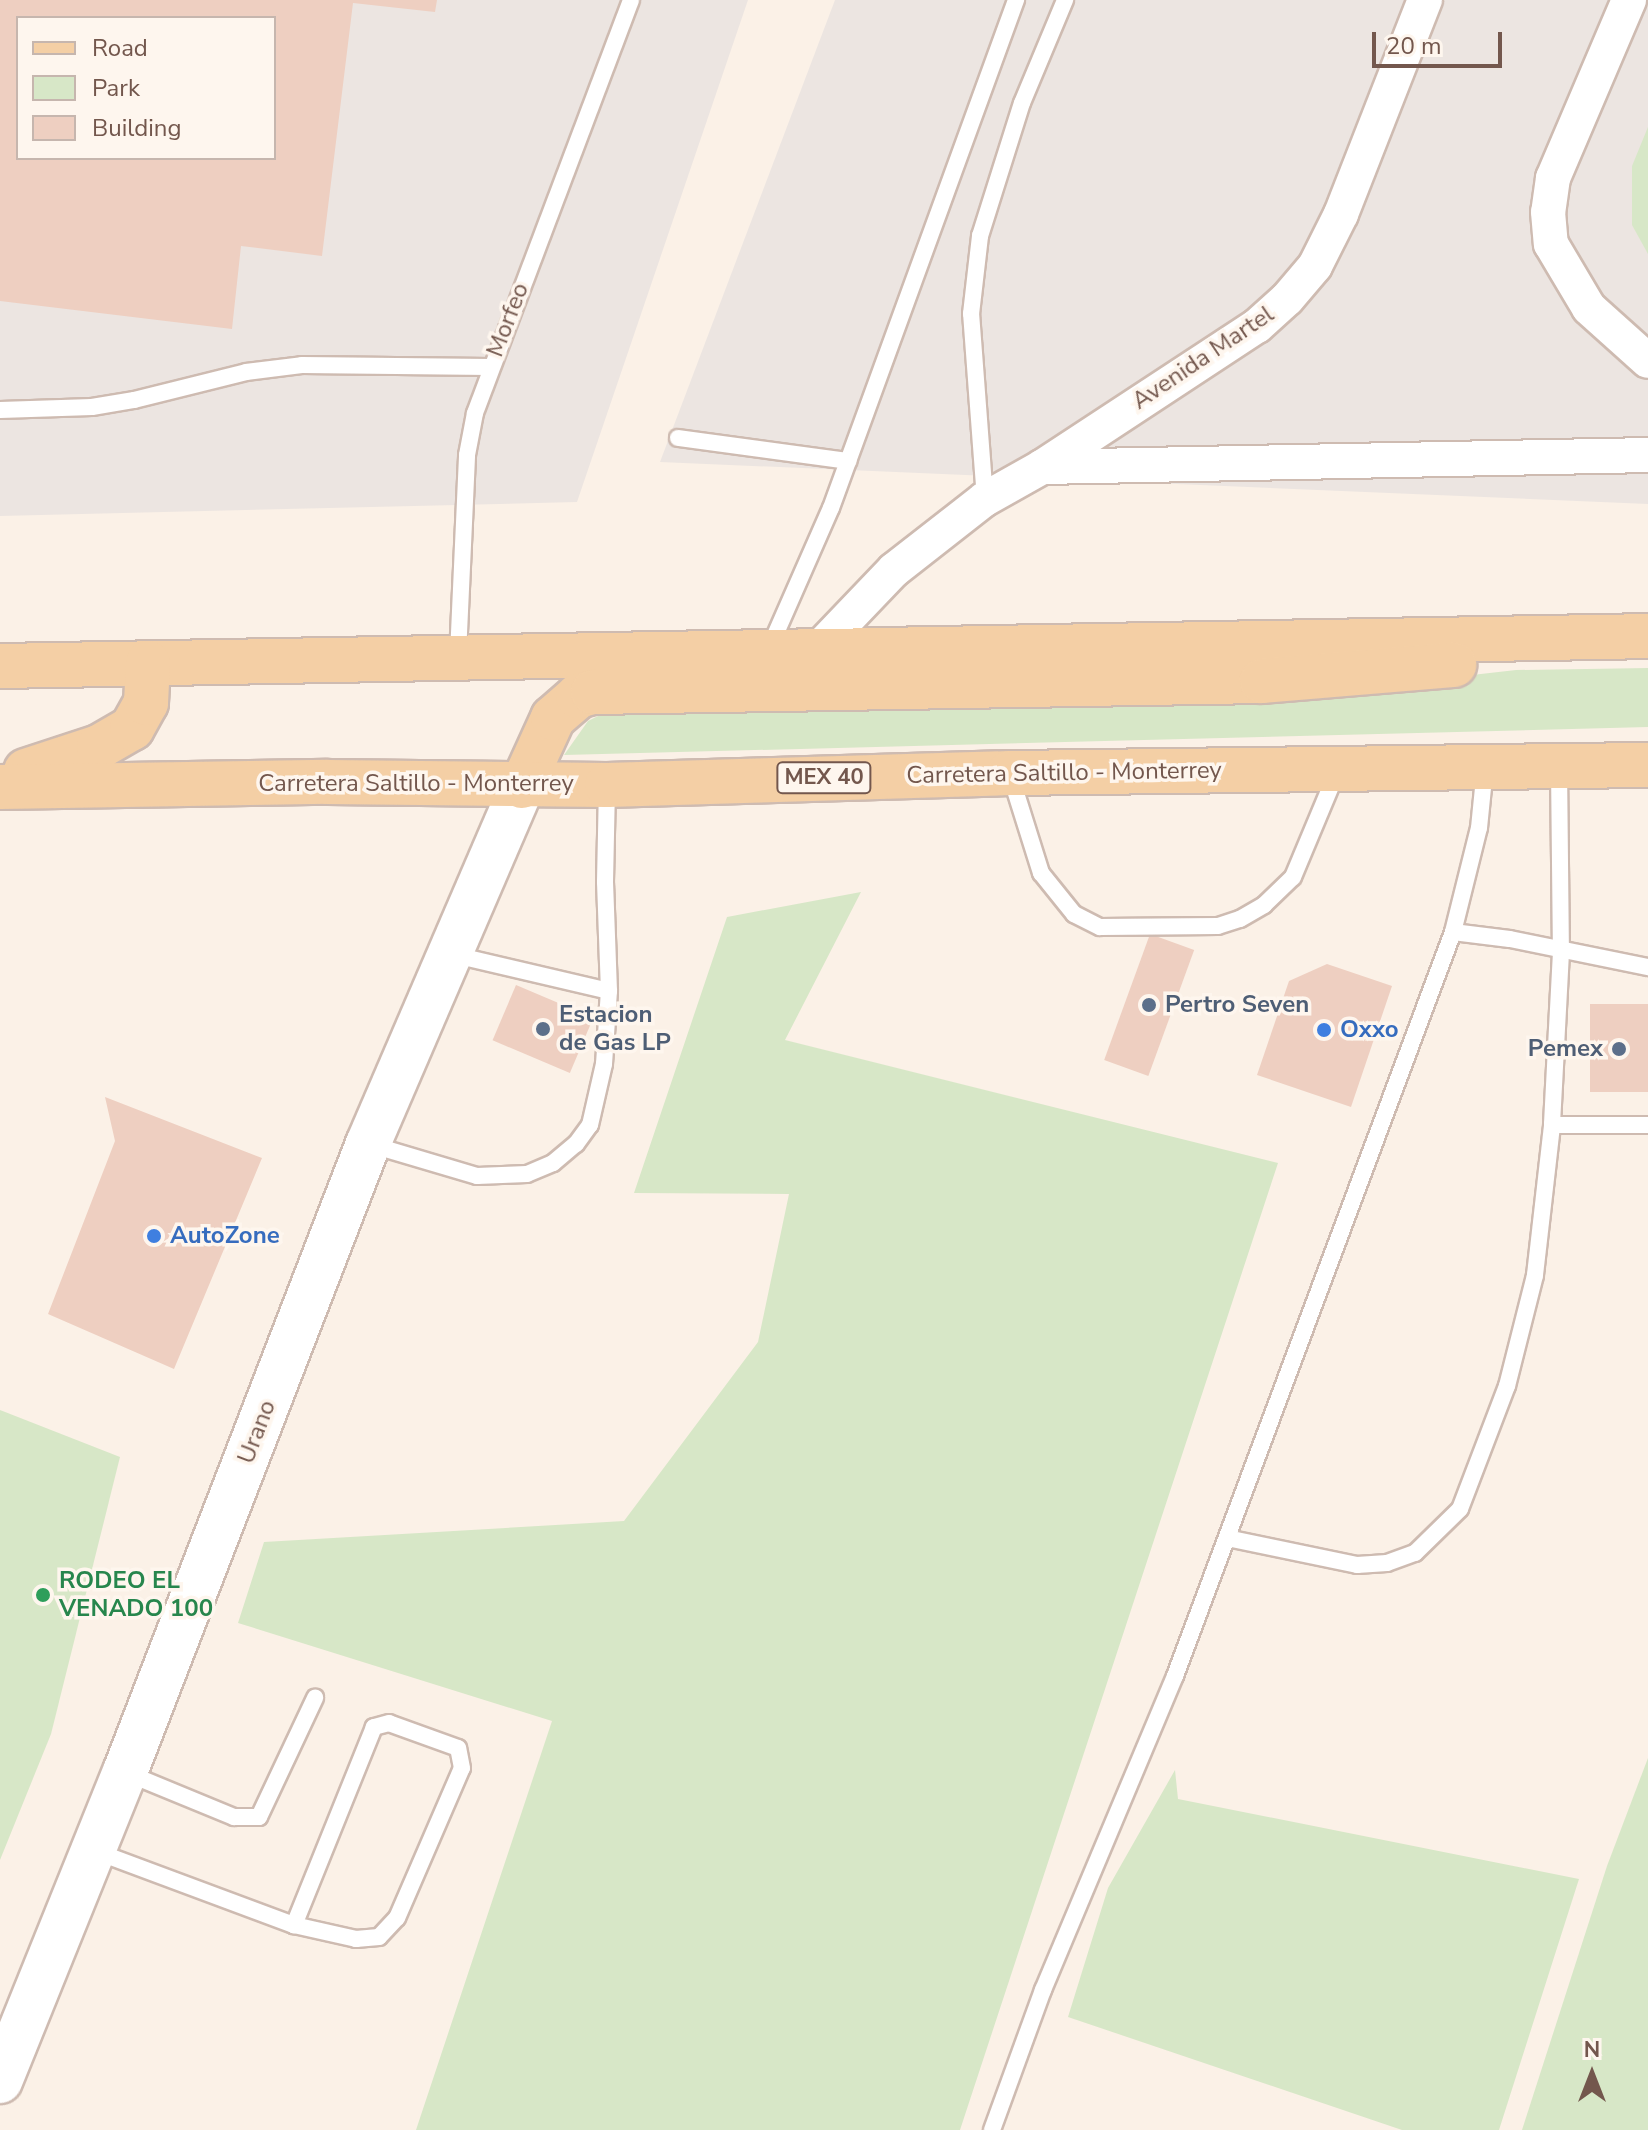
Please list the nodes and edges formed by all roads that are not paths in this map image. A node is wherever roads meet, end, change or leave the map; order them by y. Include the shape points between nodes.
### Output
1 (631, 0) edge
2 (1016, 0) edge
3 (1065, 0) edge
4 (1425, 0) edge
5 (1629, 0) edge
6 (1648, 361) edge
7 (490, 367) junction
8 (0, 410) edge
9 (678, 438) dead end
10 (1648, 455) edge
11 (848, 461) junction
12 (1042, 467) junction
13 (985, 499) junction
14 (1648, 636) edge
15 (1573, 637) junction
16 (813, 652) junction
17 (458, 657) junction
18 (148, 663) junction
19 (0, 666) edge
20 (778, 670) junction
21 (1648, 765) edge
22 (1485, 766) junction
23 (1559, 766) junction
24 (1338, 768) junction
25 (1010, 773) junction
26 (0, 776) edge
27 (607, 785) junction
28 (522, 786) junction
29 (0, 787) edge
30 (1453, 932) junction
31 (1561, 952) junction
32 (448, 954) junction
33 (1648, 967) edge
34 (609, 991) junction
35 (1552, 1125) junction
36 (1648, 1125) edge
37 (368, 1144) junction
38 (1227, 1538) junction
39 (315, 1698) dead end
40 (125, 1772) junction
41 (93, 1850) junction
42 (294, 1925) junction
43 (0, 2081) edge
44 (992, 2130) edge

1 - 7 lane, Morfeo
2 - 11 lane
3 - 13 lane via 1022,103 980,236 971,314
4 - 12 street, Avenida Martel via 1341,214 1315,266 1257,326
5 - 6 street via 1553,178 1548,212 1551,244 1589,308
7 - 8 lane via 302,365 234,374 92,407
7 - 17 lane, Morfeo via 467,455
9 - 11 lane
10 - 12 street
11 - 20 lane
12 - 13 street, Avenida Martel
13 - 16 street, Avenida Martel via 894,570
14 - 15 main road
15 - 16 main road
15 - 20 main road via 1456,665 1262,681
16 - 20 main road
17 - 18 main road
17 - 20 main road
18 - 19 main road
18 - 26 main road via 146,703 132,728 73,758
20 - 28 main road via 578,696 553,718
21 - 23 main road, Carretera Saltillo - Monterrey / MEX 40
22 - 23 main road, Carretera Saltillo - Monterrey / MEX 40
22 - 24 main road, Carretera Saltillo - Monterrey / MEX 40
22 - 30 lane via 1479,828
23 - 31 lane
24 - 25 main road, Carretera Saltillo - Monterrey / MEX 40
24 - 25 lane via 1293,877 1264,905 1218,926 1100,927 1074,914 1041,873
25 - 27 main road, Carretera Saltillo - Monterrey / MEX 40
27 - 28 main road, Carretera Saltillo - Monterrey / MEX 40
27 - 34 lane
28 - 29 main road, Carretera Saltillo - Monterrey / MEX 40 via 328,782
28 - 32 street, Urano
30 - 31 lane
30 - 38 lane
31 - 33 lane
31 - 35 lane
32 - 34 lane
32 - 37 street, Urano
34 - 37 lane via 598,1101 590,1125 553,1163 527,1174 477,1176
35 - 36 lane
35 - 38 lane via 1535,1275 1507,1386 1460,1509 1415,1553 1387,1563 1357,1565
37 - 40 street, Urano
38 - 44 lane via 1043,1990
39 - 40 lane via 259,1817 234,1817
40 - 41 street, Urano
41 - 42 lane
41 - 43 street, Urano
42 - 42 lane via 368,1940 389,1930 462,1768 458,1748 389,1723 374,1727

